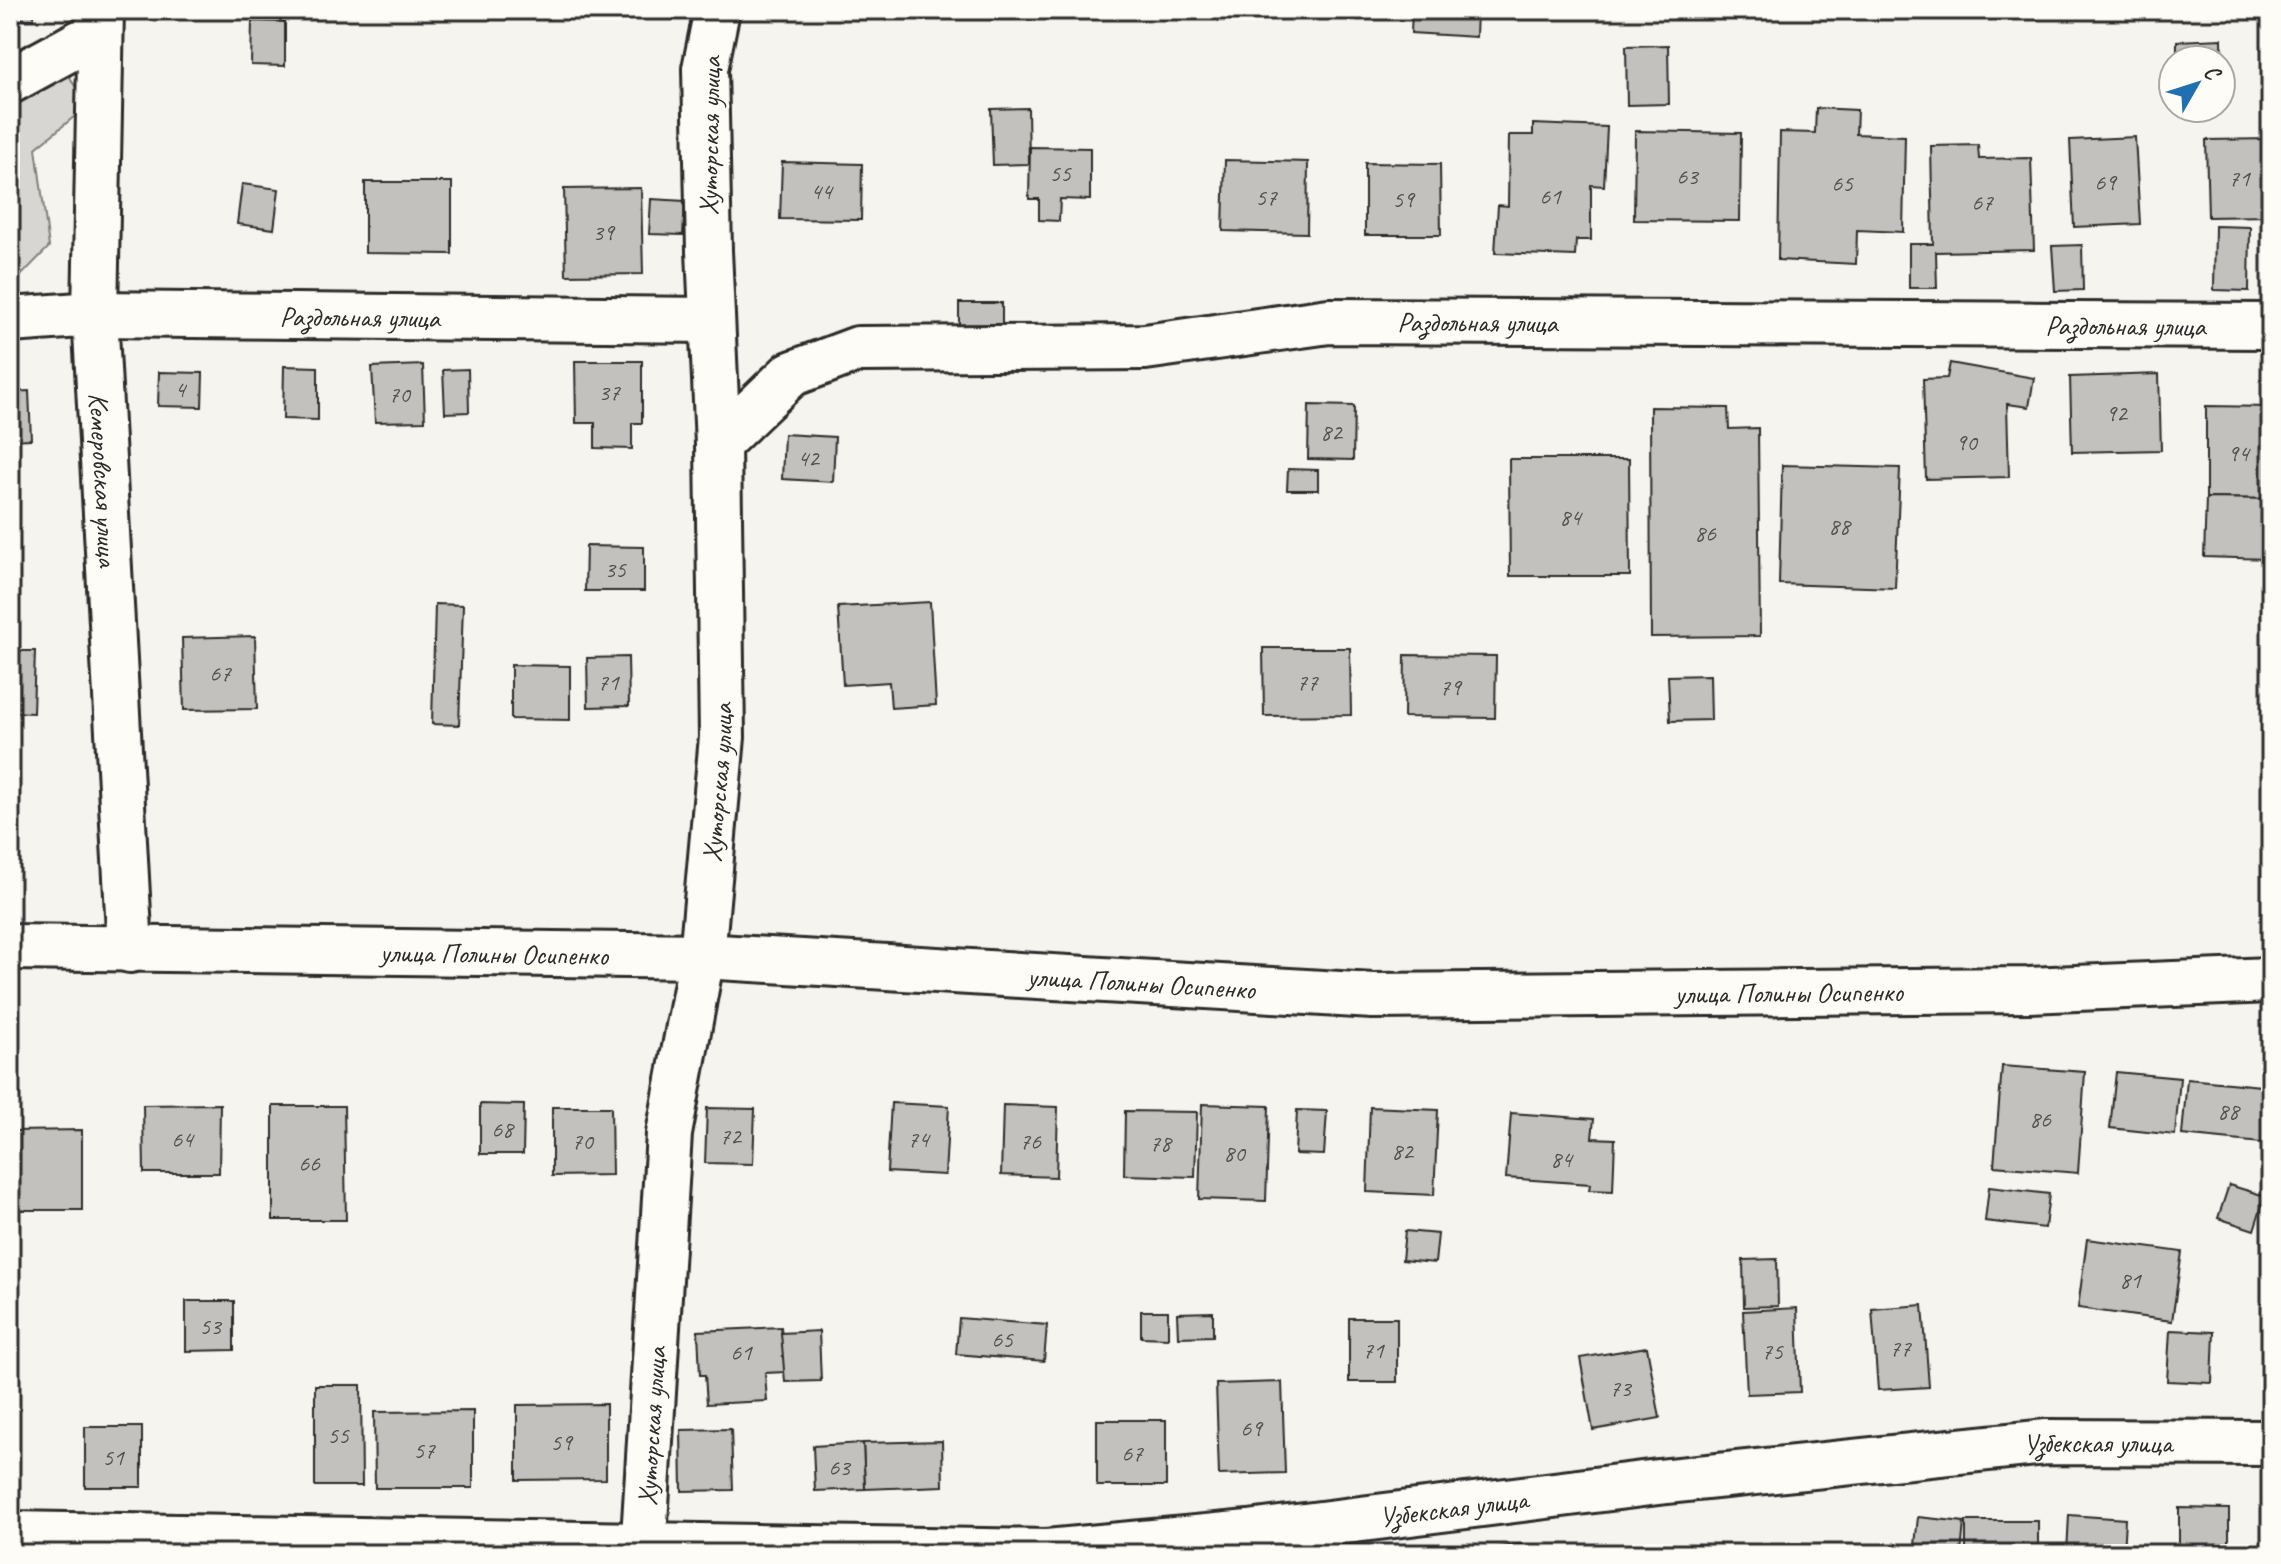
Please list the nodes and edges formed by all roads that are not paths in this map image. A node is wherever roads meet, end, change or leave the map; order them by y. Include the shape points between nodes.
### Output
1 (717, 10) edge
2 (100, 21) edge
3 (10, 81) edge
4 (95, 314) junction
5 (10, 320) edge
6 (711, 320) junction
7 (2271, 326) edge
8 (718, 444) junction
9 (10, 947) edge
10 (130, 950) junction
11 (702, 956) junction
12 (2271, 980) edge
13 (2271, 1443) edge
14 (10, 1534) edge
15 (644, 1549) edge

1 - 6 street, Хуторская улица via 705,69
2 - 3 street
2 - 4 street, Кемеровская улица
4 - 5 street, Раздольная улица
4 - 6 street, Раздольная улица
4 - 10 street, Кемеровская улица
6 - 8 street, Хуторская улица
7 - 8 street, Раздольная улица via 1329,321 1145,347 858,349 791,374
8 - 11 street, Хуторская улица via 722,737
9 - 10 street, улица Полины Осипенко
10 - 11 street, улица Полины Осипенко
11 - 12 street, улица Полины Осипенко via 1373,996 2028,990
11 - 15 street, Хуторская улица via 669,1134
13 - 15 street, Узбекская улица via 2047,1442 1047,1552
14 - 15 street, Узбекская улица

